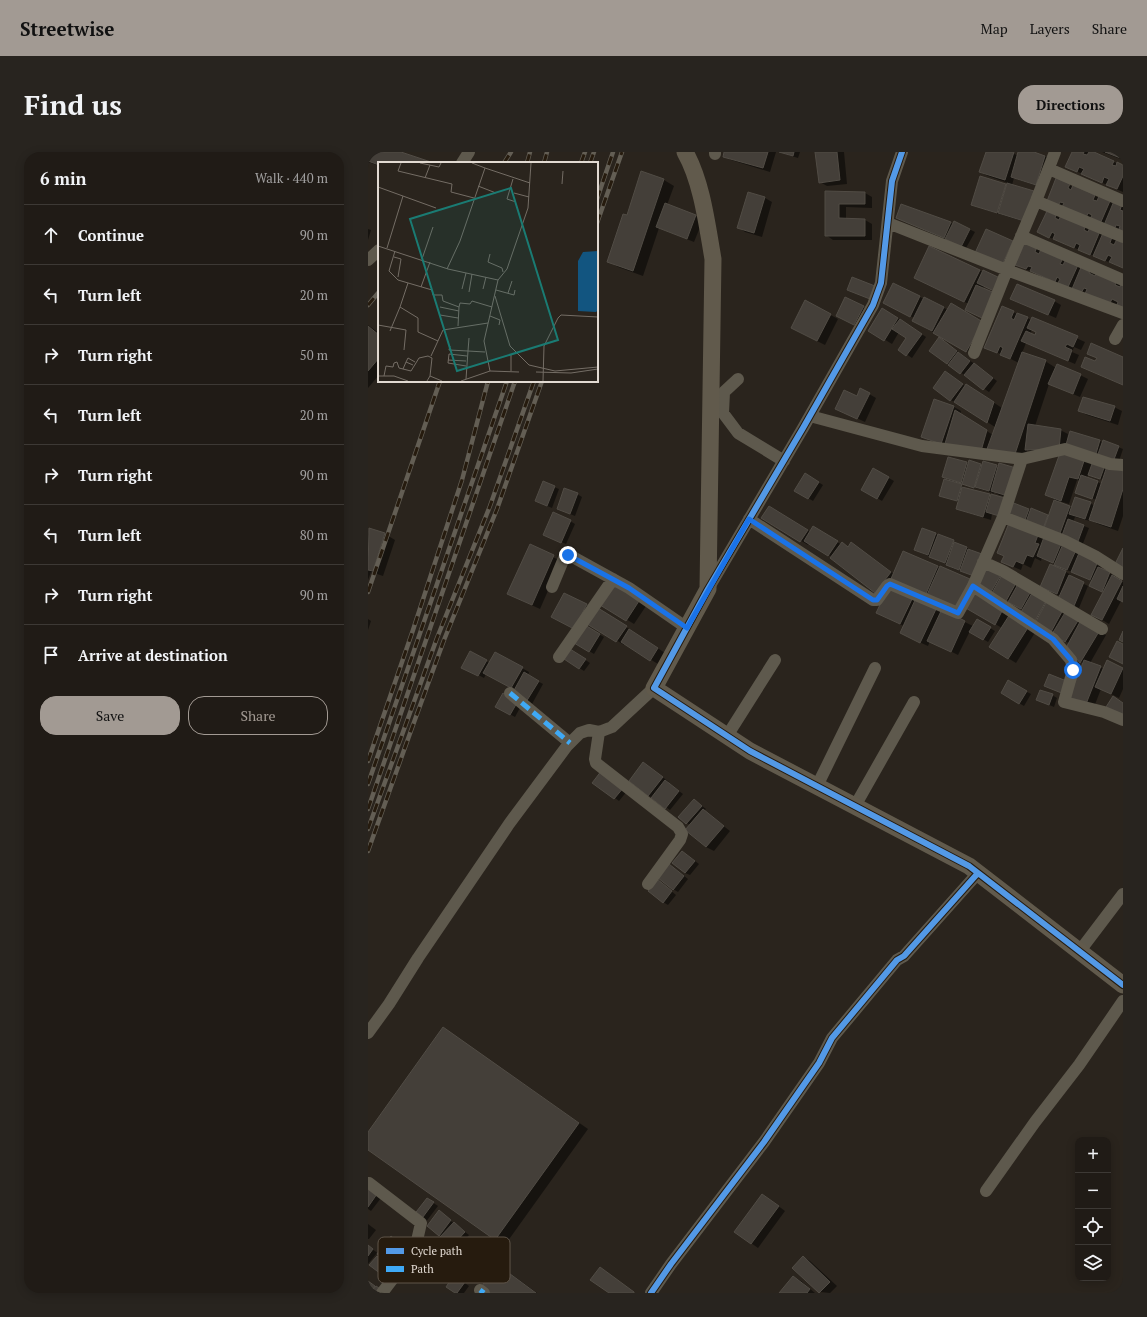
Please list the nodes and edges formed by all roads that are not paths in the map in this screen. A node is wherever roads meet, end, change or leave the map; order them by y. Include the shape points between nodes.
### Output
1 (469, 152) edge
2 (685, 152) edge
3 (902, 152) edge
4 (1055, 152) edge
5 (463, 162) edge
6 (1049, 169) junction
7 (1036, 201) junction
8 (1123, 201) edge
9 (888, 223) junction
10 (1021, 236) junction
11 (1123, 237) edge
12 (378, 251) edge
13 (368, 260) edge
14 (1007, 270) junction
15 (1123, 280) edge
16 (1123, 312) edge
17 (1123, 325) edge
18 (1115, 338) dead end
19 (974, 353) dead end
20 (738, 379) dead end
21 (810, 416) junction
22 (1022, 459) junction
23 (784, 461) junction
24 (1123, 465) edge
25 (1003, 517) junction
26 (749, 519) junction
27 (983, 562) junction
28 (1123, 574) edge
29 (613, 579) junction
30 (973, 586) junction
31 (552, 587) dead end
32 (708, 589) junction
33 (687, 628) junction
34 (1102, 629) dead end
35 (559, 657) dead end
36 (775, 660) dead end
37 (875, 668) dead end
38 (654, 688) junction
39 (510, 693) dead end
40 (914, 702) dead end
41 (1123, 720) edge
42 (599, 732) junction
43 (727, 736) junction
44 (570, 743) junction
45 (817, 786) junction
46 (855, 806) junction
47 (978, 873) junction
48 (648, 884) dead end
49 (1123, 894) edge
50 (1079, 952) junction
51 (1123, 985) edge
52 (1123, 1001) edge
53 (368, 1033) edge
54 (369, 1183) edge
55 (986, 1191) dead end
56 (418, 1237) edge
57 (390, 1283) edge
58 (382, 1293) edge
59 (651, 1293) edge

1 - 5 street
2 - 32 street via 692,164 706,216 713,259
3 - 9 street via 892,181
4 - 6 street
6 - 7 street
6 - 8 street
7 - 10 street
7 - 11 street
9 - 14 street
9 - 21 street via 881,282 874,305
10 - 14 street
10 - 15 street
12 - 13 street
14 - 16 street
14 - 19 street
17 - 18 street
20 - 23 street via 724,392 723,413 738,432
21 - 22 street via 922,446
21 - 23 street
22 - 24 street via 1064,449 1110,464
22 - 25 street
23 - 26 street
25 - 27 street
25 - 28 street via 1065,541
26 - 30 street via 873,600 877,600 890,584 958,613
26 - 32 street
27 - 30 street
27 - 34 street
29 - 31 street via 568,555 564,558
29 - 33 street
29 - 35 street
30 - 41 street via 1053,639 1071,660 1073,670 1064,702 1104,712
32 - 33 street
33 - 38 street
36 - 43 street
37 - 45 street
38 - 42 street via 612,727
38 - 43 street
39 - 44 street
40 - 46 street
42 - 44 street via 589,730 580,733
42 - 48 street via 596,763 678,827 682,834
43 - 45 street
44 - 53 street via 505,831
45 - 46 street
46 - 47 street
47 - 50 street
47 - 59 street via 904,956 897,960 832,1038 819,1063 764,1142
49 - 50 street
50 - 51 street
52 - 55 street
54 - 56 street via 422,1223
57 - 58 street

